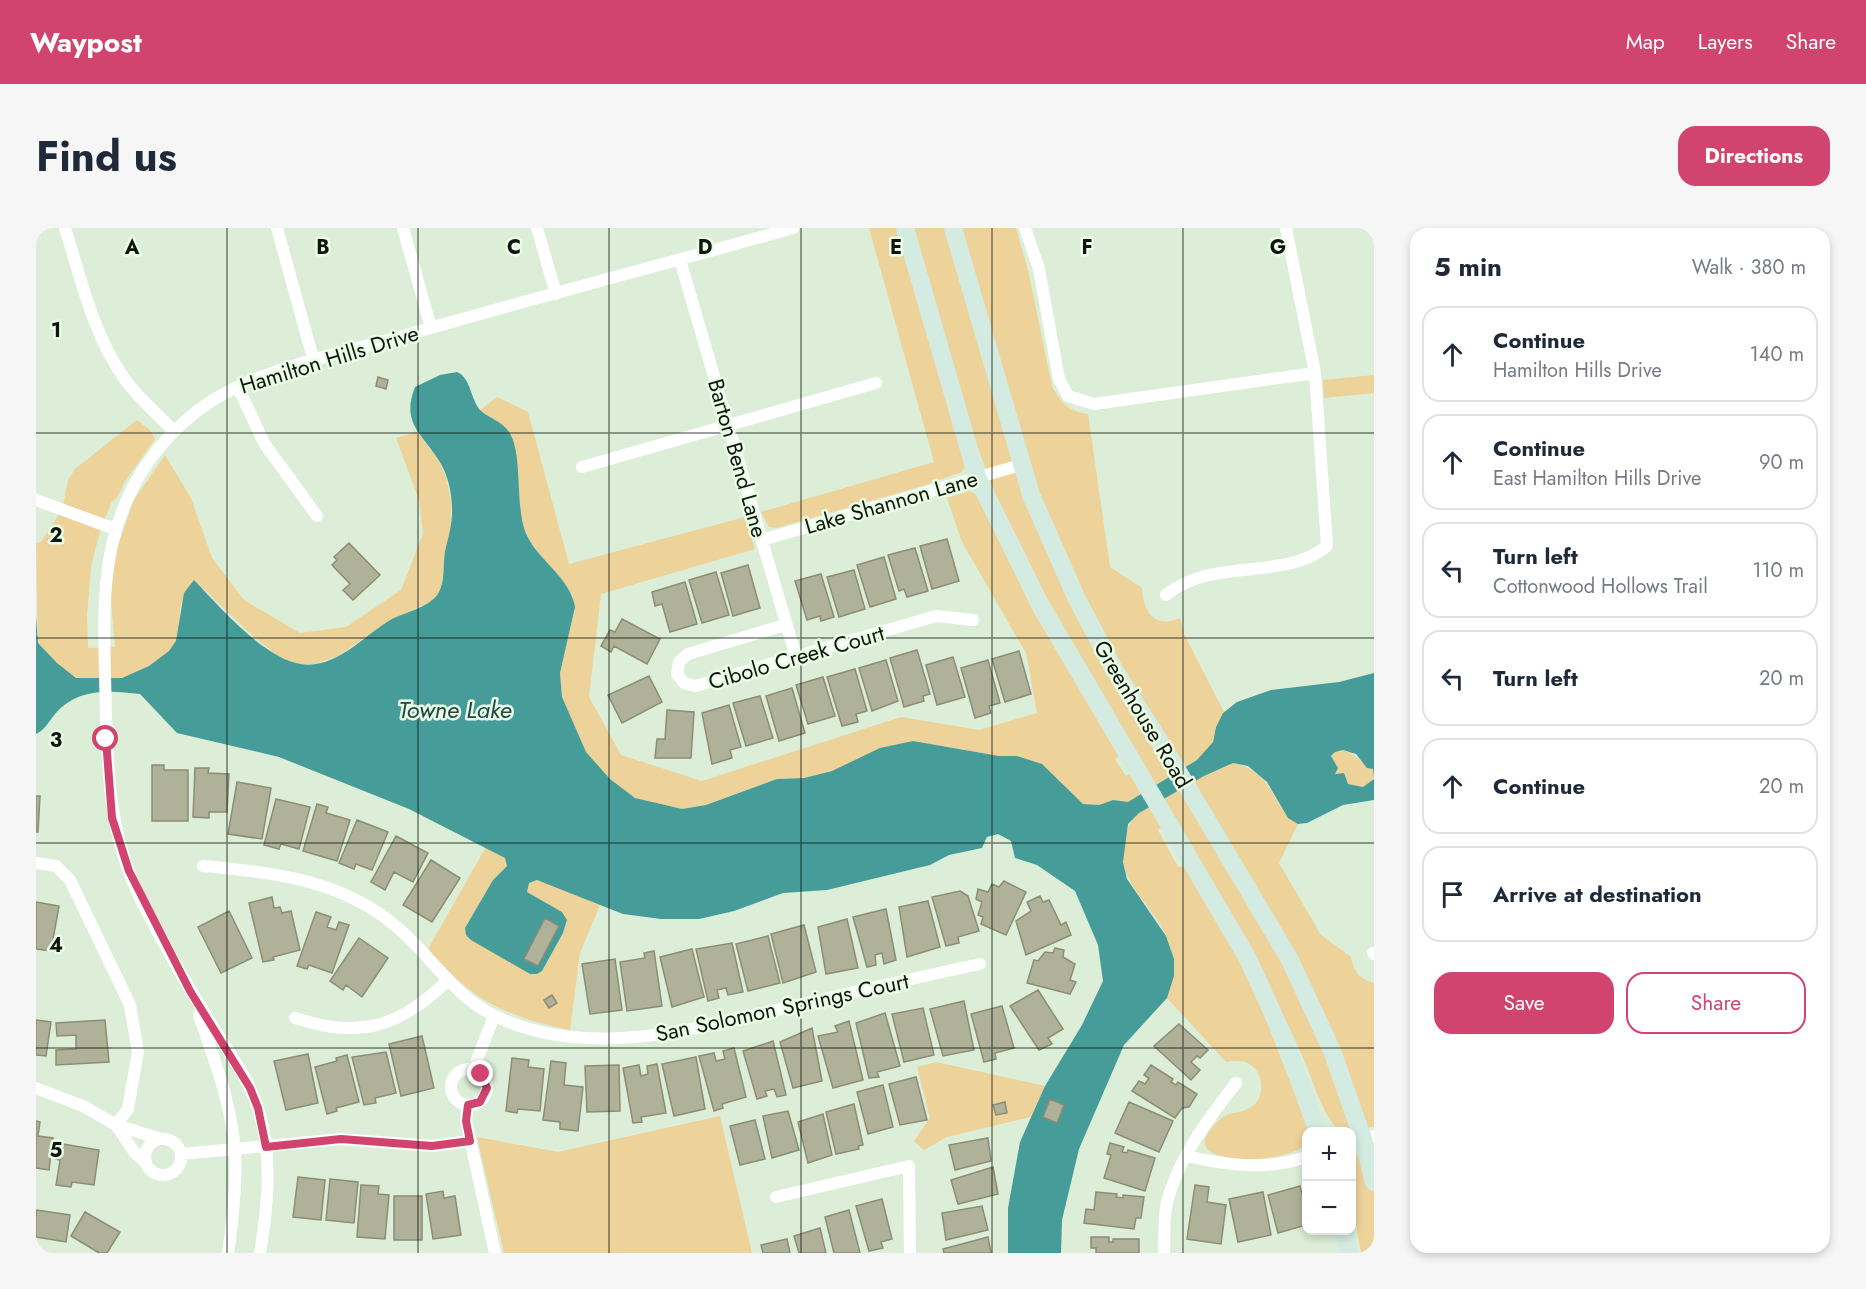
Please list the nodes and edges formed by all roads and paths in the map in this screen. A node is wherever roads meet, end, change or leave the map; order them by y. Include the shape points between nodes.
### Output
1 (65, 228) edge
2 (277, 228) edge
3 (403, 228) edge
4 (537, 228) edge
5 (793, 228) edge
6 (905, 228) edge
7 (953, 228) edge
8 (1025, 228) edge
9 (1286, 228) edge
10 (680, 260) junction
11 (556, 294) junction
12 (431, 328) junction
13 (314, 362) junction
14 (1315, 373) junction
15 (876, 383) dead end
16 (238, 387) junction
17 (728, 425) junction
18 (174, 431) junction
19 (1021, 465) junction
20 (582, 467) dead end
21 (977, 477) junction
22 (36, 500) edge
23 (317, 516) dead end
24 (115, 529) junction
25 (762, 540) junction
26 (1166, 595) dead end
27 (973, 620) dead end
28 (785, 625) junction
29 (796, 657) junction
30 (36, 863) edge
31 (203, 866) dead end
32 (980, 964) dead end
33 (447, 981) junction
34 (190, 991) junction
35 (494, 1016) junction
36 (295, 1018) dead end
37 (473, 1070) junction
38 (1236, 1083) dead end
39 (36, 1088) edge
40 (468, 1105) junction
41 (116, 1125) junction
42 (1317, 1127) edge
43 (161, 1139) junction
44 (1363, 1139) edge
45 (470, 1141) junction
46 (266, 1147) junction
47 (235, 1150) junction
48 (181, 1154) junction
49 (1186, 1156) junction
50 (1302, 1158) edge
51 (146, 1163) junction
52 (1374, 1182) edge
53 (776, 1197) dead end
54 (1345, 1235) edge
55 (228, 1253) edge
56 (260, 1253) edge
57 (495, 1253) edge
58 (910, 1253) edge
59 (1164, 1253) edge
60 (1349, 1253) edge

1 - 18 street via 107,351 125,380
2 - 13 street
3 - 12 street
4 - 11 street
5 - 10 street, Hamilton Hills Drive
6 - 21 main road, Greenhouse Road
7 - 19 main road, Greenhouse Road
8 - 14 street via 1039,269 1059,379 1068,396 1094,404
9 - 14 street
10 - 11 street, Hamilton Hills Drive
10 - 17 street, Barton Bend Lane
11 - 12 street, Hamilton Hills Drive
12 - 13 street, Hamilton Hills Drive
13 - 16 street, Hamilton Hills Drive
14 - 26 street via 1327,546 1313,558 1204,574
15 - 17 street
16 - 18 street, Hamilton Hills Drive via 193,413
16 - 23 street via 264,443
17 - 20 street
17 - 25 street, Barton Bend Lane
18 - 24 street, Hamilton Hills Drive via 142,470
19 - 21 street, Lake Shannon Lane
19 - 44 main road, Greenhouse Road via 1076,597 1112,666 1290,960 1332,1052
21 - 25 street, Lake Shannon Lane
21 - 42 main road, Greenhouse Road via 1039,602 1248,959 1284,1038
22 - 24 street
24 - 34 street, Hamilton Hills Drive via 107,560 104,623 110,799 118,843 139,896
25 - 28 street, Barton Bend Lane
27 - 29 street, Cibolo Creek Court via 936,616
28 - 29 street, Barton Bend Lane
28 - 29 street, Cibolo Creek Court via 688,654 679,662 677,674 684,683 695,686
30 - 41 street via 56,866 70,880 130,1005 138,1052 128,1109
31 - 33 street, San Solomon Springs Court via 264,872 339,891 398,928
32 - 35 street, San Solomon Springs Court via 646,1036 554,1035
33 - 35 street, San Solomon Springs Court
33 - 36 street via 417,1006 379,1024 340,1030
34 - 46 street via 250,1088
34 - 47 street via 216,1063
35 - 37 street
37 - 40 street via 484,1076 487,1088 480,1102
37 - 40 street via 457,1074 451,1085 455,1098
38 - 49 street
39 - 41 street
40 - 45 street
41 - 43 street
41 - 51 street
43 - 48 street via 175,1144
43 - 51 street via 147,1149
44 - 52 main road, Greenhouse Road
45 - 46 street via 432,1146 341,1139
45 - 57 street
46 - 47 street
46 - 56 street via 268,1178
47 - 48 street
47 - 55 street via 234,1210
48 - 51 street via 180,1164 168,1175 152,1172
49 - 50 street via 1227,1165 1270,1166
49 - 59 street via 1167,1203
53 - 58 street via 909,1166
54 - 60 main road

